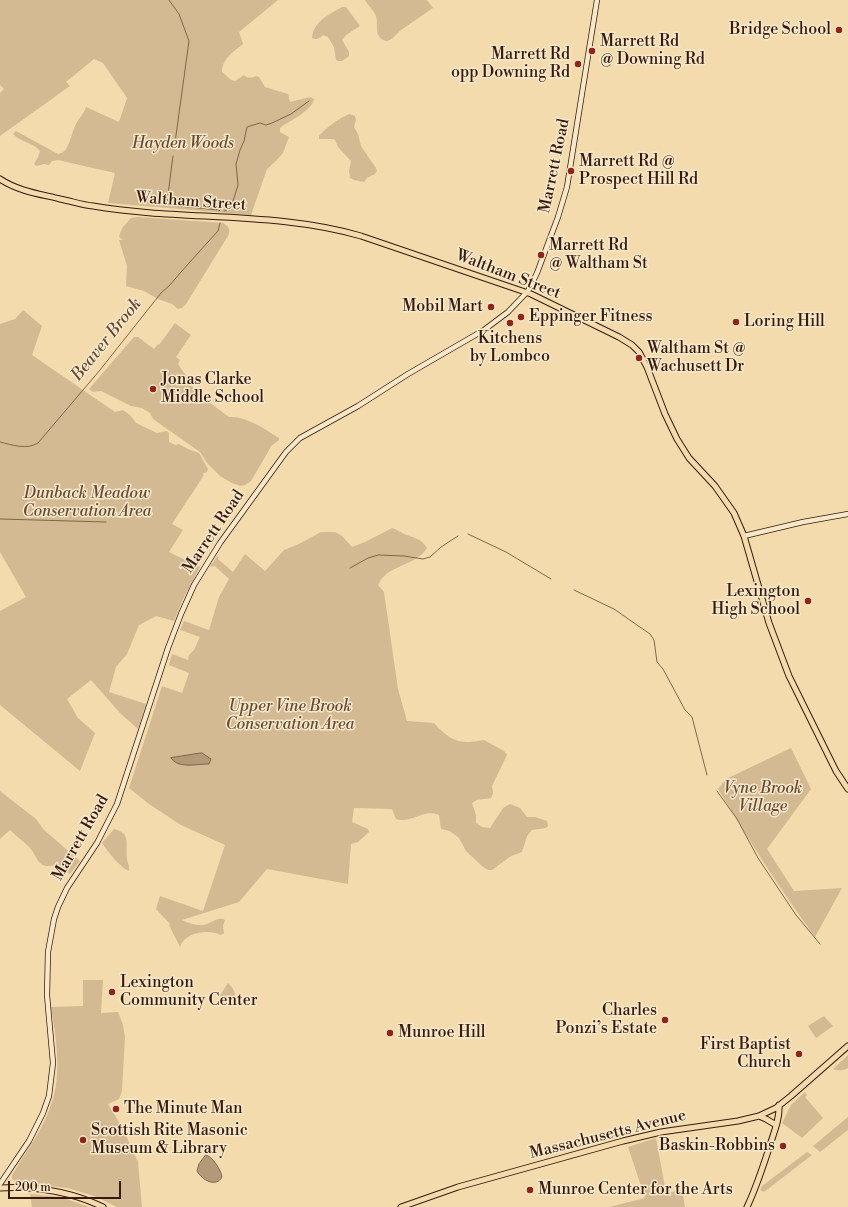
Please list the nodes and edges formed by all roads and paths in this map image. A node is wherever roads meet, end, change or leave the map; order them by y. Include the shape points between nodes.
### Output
1 (597, 0) edge
2 (0, 179) edge
3 (526, 292) junction
4 (848, 514) edge
5 (744, 536) junction
6 (848, 789) edge
7 (848, 1046) edge
8 (779, 1105) junction
9 (760, 1116) junction
10 (776, 1125) junction
11 (0, 1184) edge
12 (0, 1188) edge
13 (103, 1207) edge
14 (401, 1207) edge
15 (747, 1207) edge

1 - 3 main road, Marrett Road via 567,187 540,267
2 - 3 main road, Waltham Street via 22,190 92,206 314,225 335,229
3 - 5 main road, Waltham Street via 620,337 639,352 648,367 677,439 689,458 727,502
3 - 11 main road, Marrett Road via 508,312 490,326 295,442 203,569 187,598 168,648 118,804 97,843 67,888 54,919 49,941 47,976 53,1063 49,1096 29,1141
4 - 5 main road
5 - 6 main road, Waltham Street via 773,636 789,676 836,771
7 - 8 main road, Massachusetts Avenue
8 - 9 main road, Massachusetts Avenue
8 - 10 main road
9 - 10 main road
9 - 14 main road, Massachusetts Avenue via 666,1131 623,1141 458,1187
10 - 15 main road
12 - 13 main road via 13,1187 64,1193

